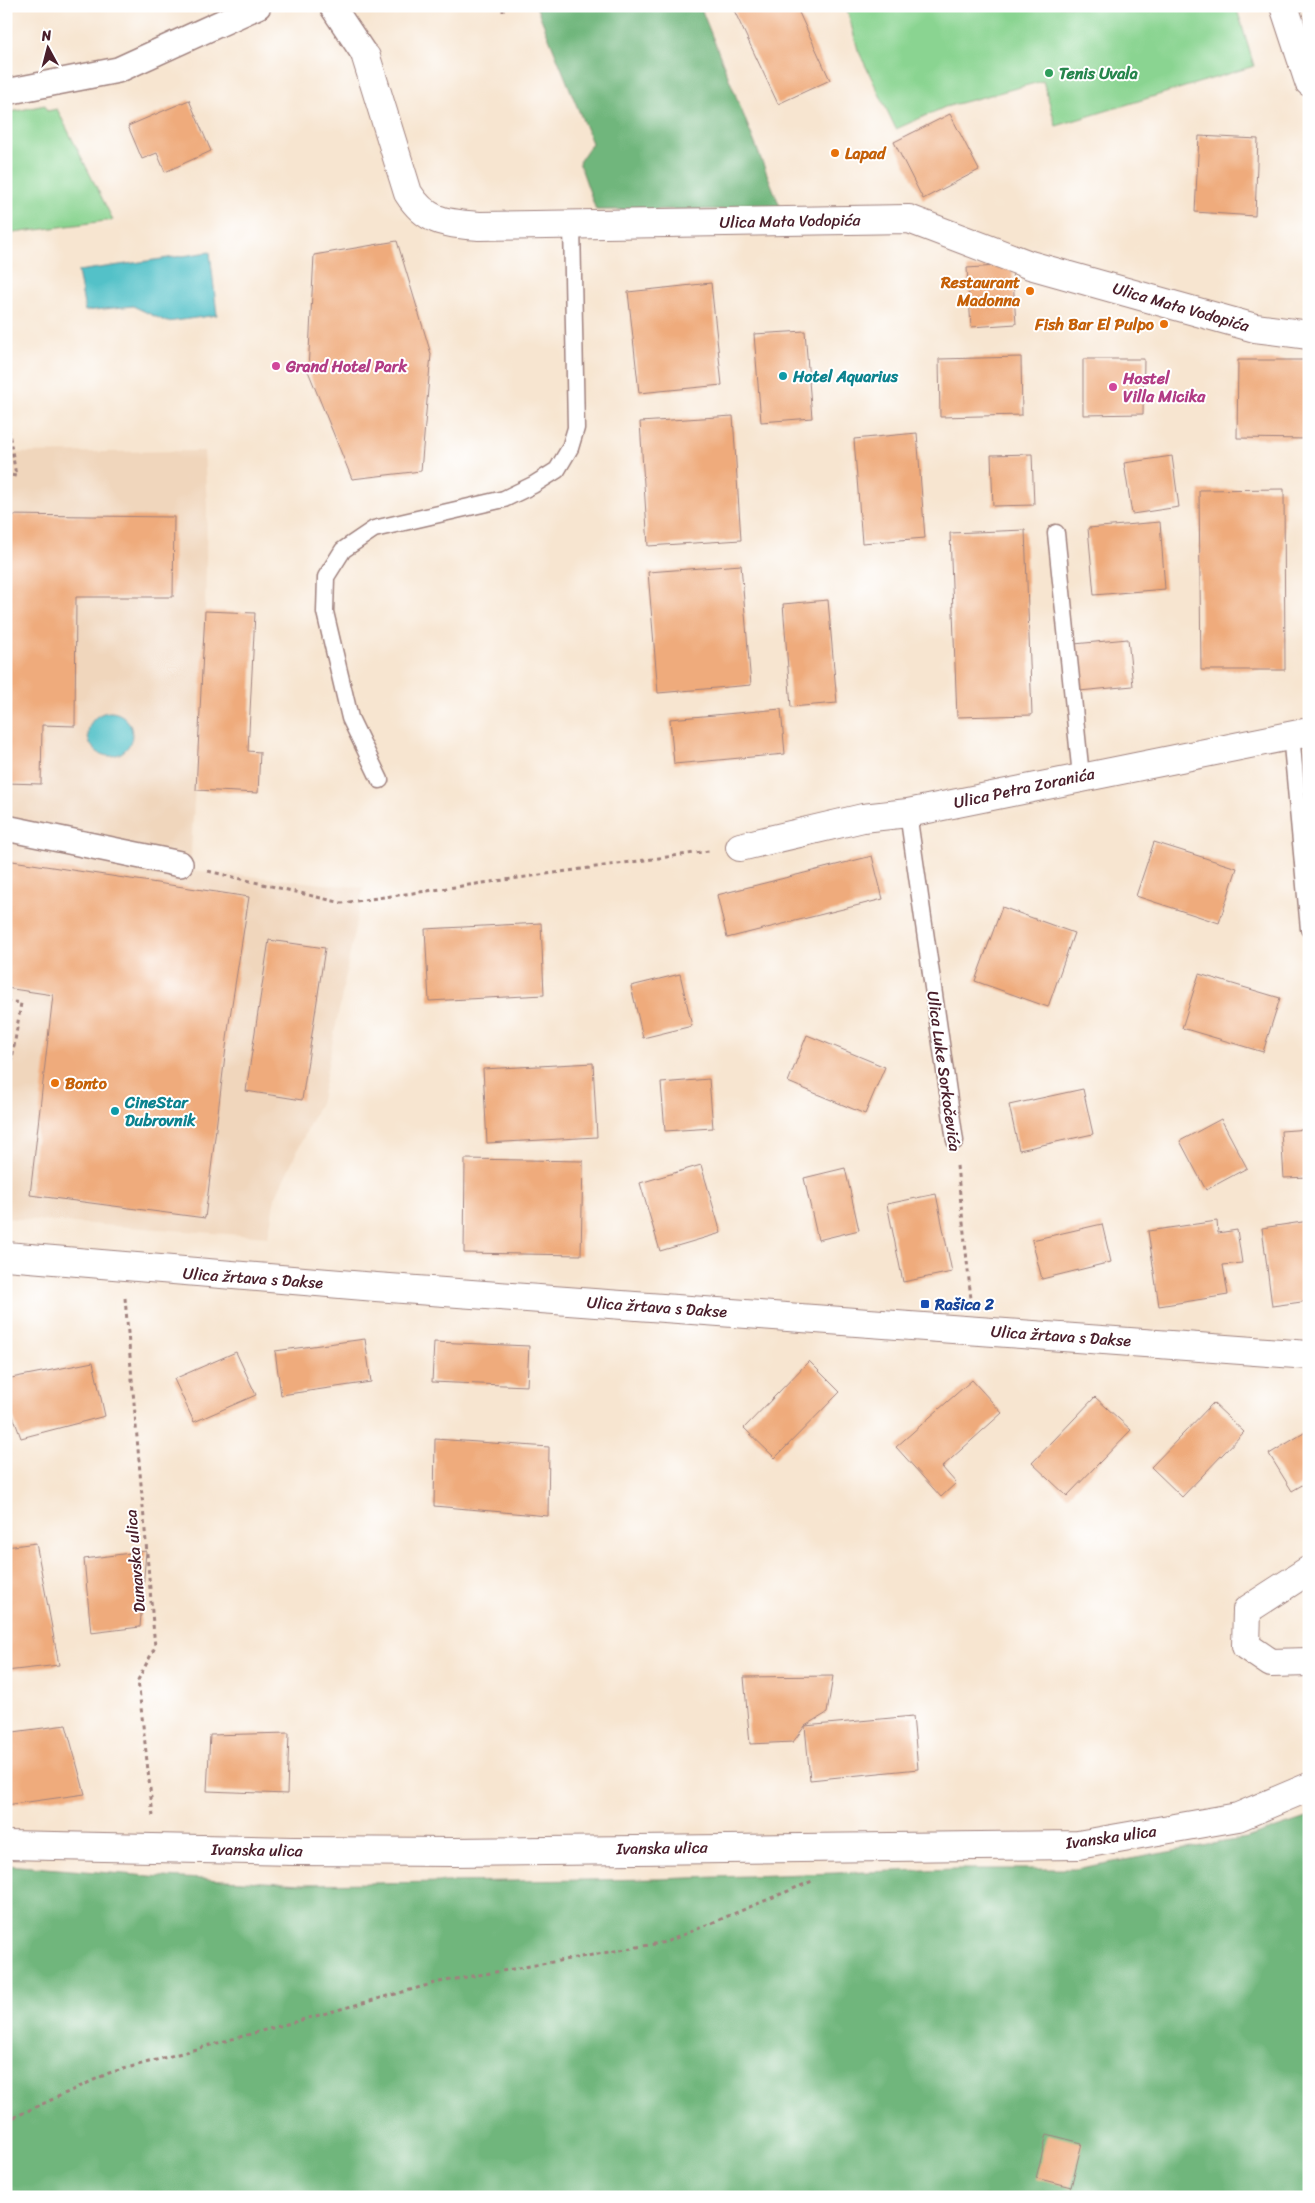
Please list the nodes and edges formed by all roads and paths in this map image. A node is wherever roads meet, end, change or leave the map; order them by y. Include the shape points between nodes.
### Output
1 (258, 6) edge
2 (332, 6) edge
3 (503, 6) edge
4 (1284, 6) edge
5 (503, 12) dead end
6 (366, 57) joint
7 (1309, 82) edge
8 (6, 92) edge
9 (572, 225) junction
10 (1309, 335) edge
11 (6, 413) edge
12 (6, 474) edge
13 (1056, 533) dead end
14 (1300, 733) edge
15 (1082, 776) junction
16 (380, 780) dead end
17 (908, 812) junction
18 (6, 828) edge
19 (740, 847) joint
20 (180, 864) joint
21 (1309, 929) edge
22 (6, 1000) edge
23 (6, 1096) edge
24 (954, 1141) joint
25 (6, 1256) edge
26 (122, 1268) junction
27 (975, 1330) junction
28 (1309, 1355) edge
29 (1309, 1570) edge
30 (1309, 1662) edge
31 (1309, 1787) edge
32 (6, 1845) edge
33 (156, 1848) junction
34 (813, 1881) dead end
35 (6, 2121) edge

1 - 8 street via 118,70
2 - 6 street
3 - 5 path
4 - 7 street
6 - 9 street, Ulica Mata Vodopića via 408,193 429,217 447,223 479,226
9 - 10 street, Ulica Mata Vodopića via 909,219 1030,265 1255,328
9 - 16 lane via 576,428 570,448 557,470 504,499 374,530 344,550 326,577 325,612 350,718
11 - 12 path via 16,476
13 - 15 lane
14 - 15 street, Ulica Petra Zoranića
14 - 21 lane
15 - 17 street, Ulica Petra Zoranića
17 - 19 street, Ulica Petra Zoranića via 863,818
17 - 24 lane, Ulica Luke Sorkočevića
18 - 20 street
19 - 20 path via 342,903
22 - 23 path via 21,1003
24 - 27 path, Ulica Luke Sorkočevića
25 - 26 street, Ulica žrtava s Dakse
26 - 27 street, Ulica žrtava s Dakse
26 - 33 path, Dunavska ulica via 156,1647 138,1680
27 - 28 street, Ulica žrtava s Dakse
29 - 30 street via 1246,1610 1246,1646 1271,1663
31 - 33 street, Ivanska ulica via 1238,1817 1078,1845 454,1852
32 - 33 street, Ivanska ulica
34 - 35 path via 666,1942 439,1982 109,2073

